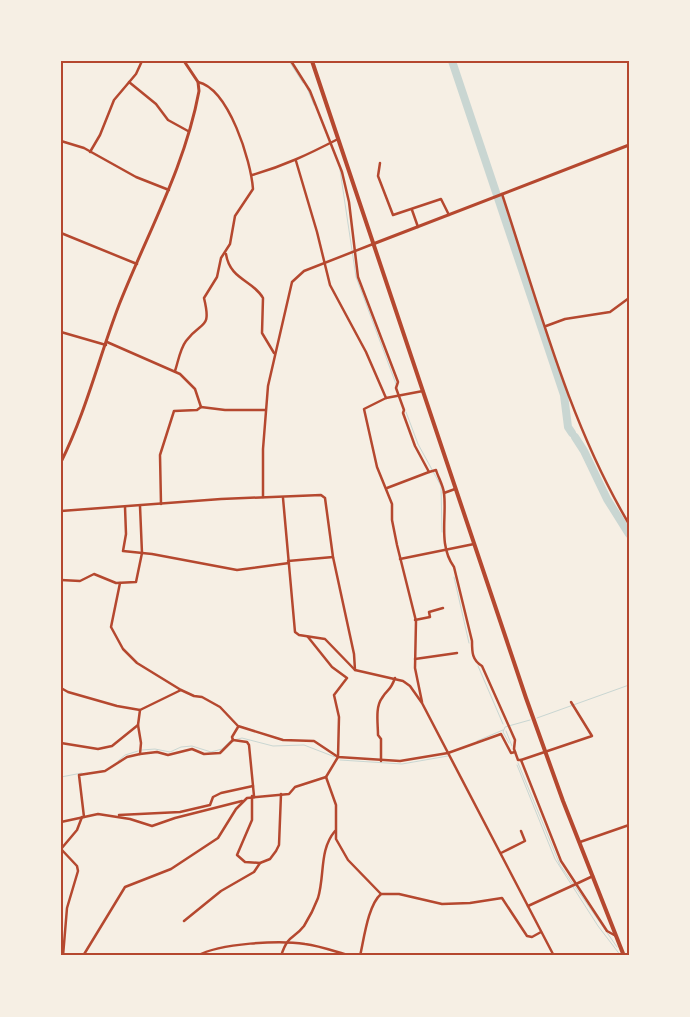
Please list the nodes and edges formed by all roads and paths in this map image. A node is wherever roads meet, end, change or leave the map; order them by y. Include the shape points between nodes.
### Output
1 (142, 61) edge
2 (184, 61) edge
3 (291, 61) edge
4 (312, 61) edge
5 (129, 82) junction
6 (198, 82) junction
7 (188, 131) junction
8 (338, 139) junction
9 (61, 141) edge
10 (331, 142) junction
11 (629, 145) edge
12 (90, 152) junction
13 (296, 161) junction
14 (380, 163) dead end
15 (252, 175) junction
16 (169, 190) junction
17 (501, 195) junction
18 (412, 210) junction
19 (448, 215) junction
20 (418, 227) junction
21 (61, 233) edge
22 (373, 244) junction
23 (352, 253) junction
24 (226, 254) junction
25 (136, 264) junction
26 (324, 264) junction
27 (629, 298) edge
28 (546, 326) junction
29 (61, 332) edge
30 (106, 343) junction
31 (274, 353) junction
32 (175, 372) junction
33 (423, 391) junction
34 (399, 396) junction
35 (386, 398) junction
36 (201, 407) junction
37 (265, 410) junction
38 (62, 461) edge
39 (432, 471) junction
40 (387, 488) junction
41 (455, 489) junction
42 (444, 493) junction
43 (263, 497) junction
44 (282, 498) junction
45 (161, 504) junction
46 (140, 506) junction
47 (125, 507) junction
48 (61, 511) edge
49 (629, 524) edge
50 (474, 544) junction
51 (447, 548) junction
52 (142, 553) junction
53 (333, 557) junction
54 (400, 559) junction
55 (288, 562) junction
56 (61, 580) edge
57 (120, 584) junction
58 (443, 608) dead end
59 (415, 620) junction
60 (308, 637) junction
61 (457, 653) dead end
62 (415, 660) junction
63 (355, 670) junction
64 (395, 678) junction
65 (61, 688) edge
66 (181, 690) junction
67 (422, 703) junction
68 (572, 704) dead end
69 (140, 710) junction
70 (138, 725) junction
71 (238, 726) junction
72 (233, 739) junction
73 (61, 743) edge
74 (140, 751) junction
75 (515, 752) junction
76 (545, 752) junction
77 (448, 753) junction
78 (338, 757) junction
79 (521, 760) junction
80 (381, 761) junction
81 (326, 777) junction
82 (253, 786) junction
83 (281, 794) junction
84 (253, 796) junction
85 (244, 801) junction
86 (114, 816) junction
87 (83, 817) junction
88 (61, 822) edge
89 (629, 825) edge
90 (335, 831) junction
91 (520, 831) dead end
92 (580, 842) junction
93 (500, 853) junction
94 (260, 863) junction
95 (593, 876) junction
96 (575, 884) junction
97 (381, 894) junction
98 (528, 906) junction
99 (184, 921) dead end
100 (541, 932) junction
101 (617, 937) junction
102 (286, 943) junction
103 (62, 956) edge
104 (83, 956) edge
105 (197, 956) edge
106 (281, 956) edge
107 (351, 956) edge
108 (360, 956) edge
109 (554, 956) edge
110 (624, 956) edge

1 - 5 street
2 - 6 main road
3 - 10 street via 310,91
4 - 8 main road
5 - 7 street via 156,104 168,120
5 - 12 street via 114,100
6 - 7 main road via 199,91
6 - 15 street via 207,86 232,117 245,147
7 - 16 main road
8 - 10 street
8 - 22 main road
9 - 12 street
10 - 13 street
10 - 23 street via 349,202
11 - 17 main road
12 - 16 street via 136,177
13 - 15 street
13 - 26 street via 318,232
14 - 18 street via 378,176 393,216
15 - 24 street via 252,192 235,216
16 - 25 main road
17 - 19 main road
17 - 28 street
18 - 19 street via 443,199
18 - 20 street
19 - 20 main road
20 - 22 main road
21 - 25 street
22 - 23 street
22 - 33 main road
23 - 26 street
23 - 34 street via 398,382
24 - 31 street via 227,263 241,280 262,294 262,332
24 - 32 street via 221,258 217,277 204,298 208,315 204,326 185,342
25 - 30 main road
26 - 31 street via 304,271 292,282
26 - 35 street via 335,296 366,352
27 - 28 street via 610,312 565,319
28 - 49 street via 582,432
29 - 30 street
30 - 32 street
30 - 38 main road via 76,432
31 - 37 street
32 - 36 street via 195,388
33 - 34 street
33 - 41 main road
34 - 35 street
34 - 39 street via 415,446
35 - 40 street via 364,409 377,467
36 - 37 street
36 - 45 street via 177,410 172,414 159,461
37 - 43 street
39 - 40 street
39 - 42 street
40 - 54 street
41 - 42 street
41 - 50 main road
42 - 51 street via 443,526
43 - 44 street
43 - 45 street
44 - 53 street via 321,495 325,498
44 - 55 street
45 - 46 street
46 - 47 street
46 - 52 street
47 - 48 street
47 - 52 street via 124,551
50 - 51 street
50 - 76 main road
51 - 54 street
51 - 75 street via 472,642 471,650 476,663 482,666 509,726 515,740
52 - 55 street via 237,570
52 - 57 street via 136,582
53 - 55 street
53 - 63 street
54 - 59 street
55 - 60 street via 295,632
56 - 57 street via 80,581 94,574
57 - 66 street via 112,633 137,663
58 - 59 street via 429,612 430,617
59 - 62 street
60 - 63 street via 325,639
60 - 78 street via 332,667 347,678 334,695 339,717
61 - 62 street
62 - 67 street
63 - 64 street
64 - 67 street via 410,686
64 - 80 street via 379,704
65 - 69 street
66 - 69 street
66 - 71 street via 220,707
67 - 77 street
68 - 76 street via 592,736
69 - 70 street
70 - 73 street via 106,748
70 - 74 street
71 - 72 street
71 - 78 street via 283,740 314,741
72 - 74 street via 220,753 192,749 168,755
72 - 82 street via 248,742
74 - 87 street via 105,771 79,775
75 - 77 street via 511,753 501,734
75 - 79 street
76 - 79 street
76 - 92 main road
77 - 80 street
77 - 93 street
78 - 80 street
78 - 81 street
79 - 96 street via 561,861
81 - 83 street via 295,787 289,794
81 - 90 street via 336,805
82 - 84 street
82 - 86 street via 221,792 213,797 210,806 180,812
83 - 84 street
83 - 94 street via 279,845 270,859
84 - 85 street
84 - 94 street via 252,820 237,855 246,862
85 - 86 street via 152,826
85 - 104 street via 218,838 171,869 126,887
86 - 87 street via 98,814
87 - 88 street
87 - 103 street via 61,849 78,871 67,908
89 - 92 street
90 - 97 street via 336,840 348,860
90 - 102 street via 323,858 317,899 303,927
91 - 93 street via 525,841
92 - 95 main road
93 - 98 street
94 - 99 street via 254,872 221,891
95 - 96 street
95 - 101 main road
96 - 98 street
96 - 101 street via 607,931
97 - 100 street via 399,894 442,904 502,898 527,936
97 - 108 street via 374,904
98 - 100 street
100 - 109 street
101 - 110 main road
102 - 105 street via 216,948
102 - 106 street
102 - 107 street via 308,944

